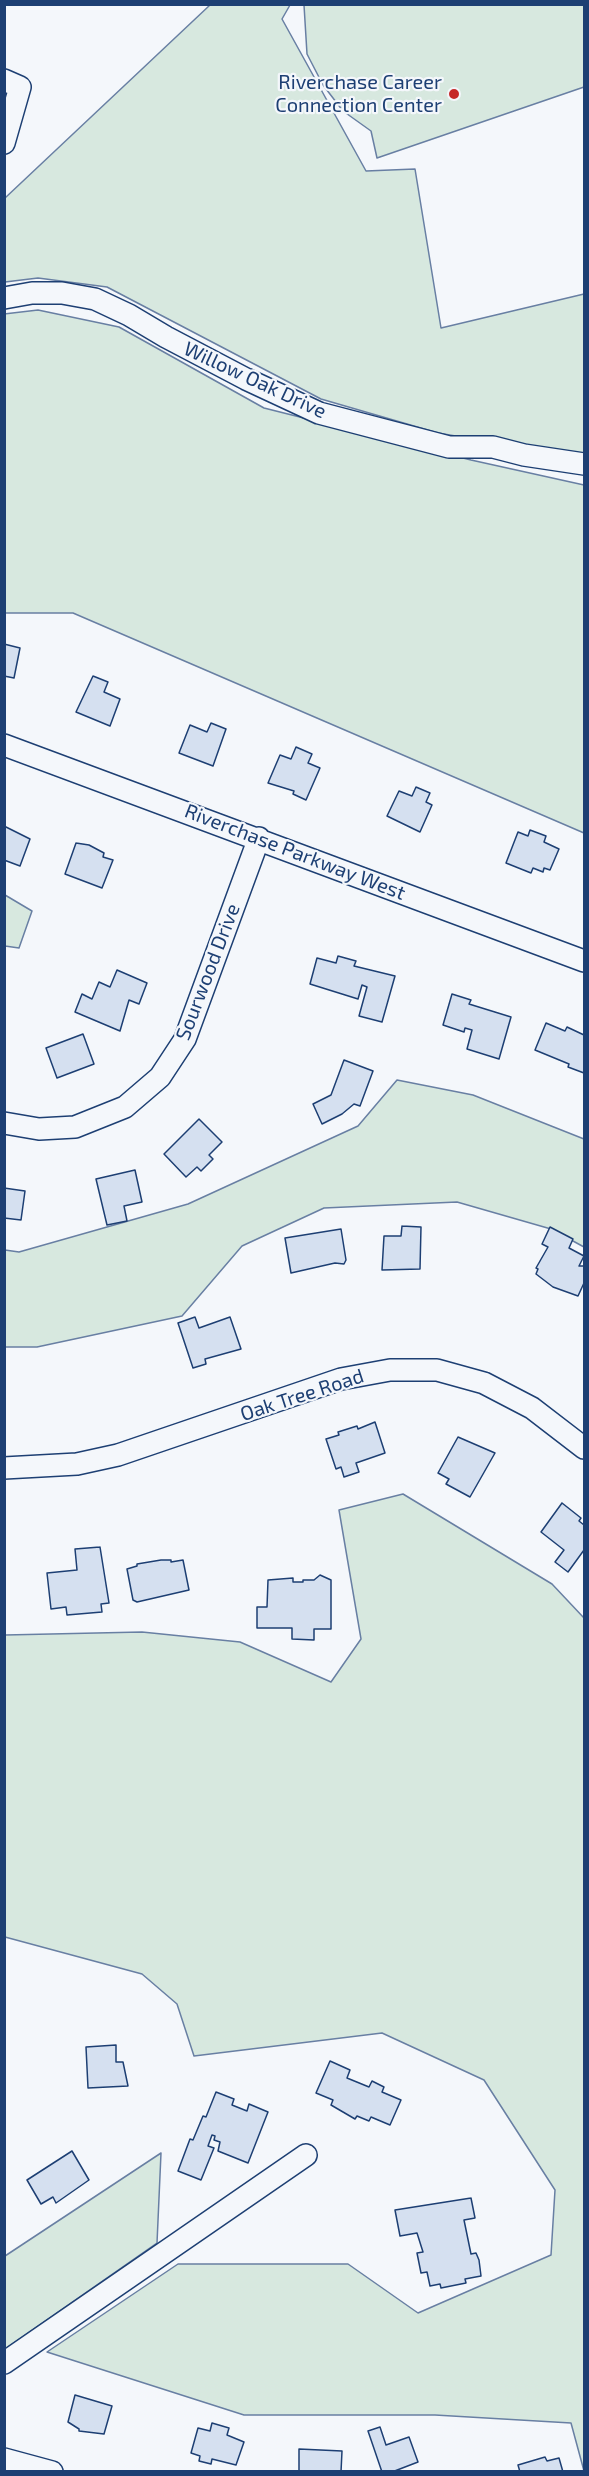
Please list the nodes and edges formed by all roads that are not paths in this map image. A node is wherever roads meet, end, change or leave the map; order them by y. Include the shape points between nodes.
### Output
1 (4, 80) edge
2 (4, 143) edge
3 (4, 298) edge
4 (585, 464) edge
5 (4, 745) edge
6 (259, 838) junction
7 (585, 961) edge
8 (4, 1123) edge
9 (585, 1448) edge
10 (4, 1468) edge
11 (306, 2155) dead end
12 (4, 2363) edge
13 (4, 2459) edge
14 (52, 2472) edge

1 - 2 street via 20,87
3 - 4 street, Willow Oak Drive via 62,293 95,299 319,413 448,447 493,447
5 - 6 street, Riverchase Parkway West
6 - 7 street, Riverchase Parkway West
6 - 8 street, Sourwood Drive via 185,1039 160,1077 125,1107 75,1126 39,1129
9 - 10 street, Oak Tree Road via 532,1408 484,1383 437,1370 390,1370 341,1379 118,1455 77,1464
11 - 12 street
13 - 14 street

